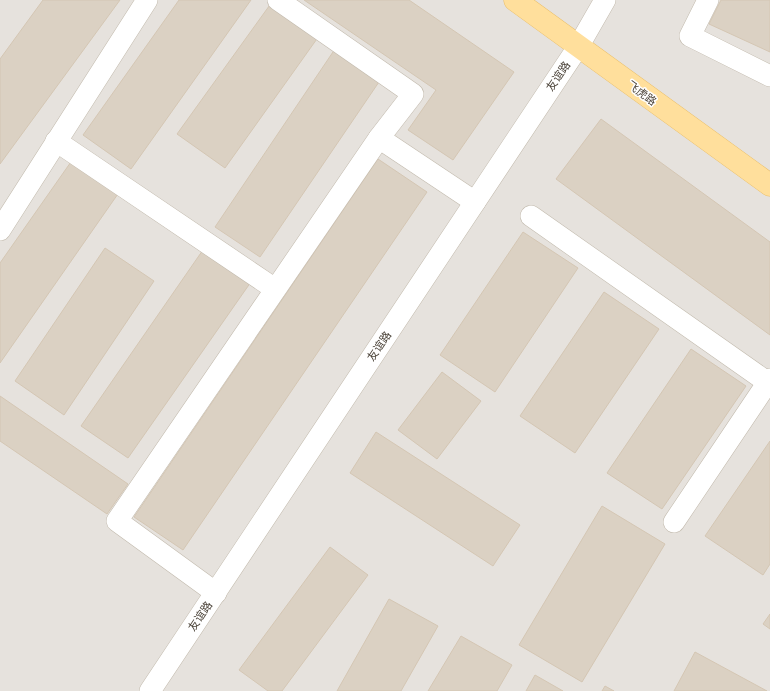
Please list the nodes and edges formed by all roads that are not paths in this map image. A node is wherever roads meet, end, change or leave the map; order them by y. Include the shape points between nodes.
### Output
1 (147, 0) edge
2 (278, 0) edge
3 (515, 0) edge
4 (605, 0) edge
5 (708, 0) edge
6 (578, 47) junction
7 (770, 76) edge
8 (379, 138) junction
9 (56, 142) junction
10 (770, 185) edge
11 (475, 202) junction
12 (531, 216) dead end
13 (0, 230) edge
14 (275, 289) junction
15 (769, 382) edge
16 (674, 522) dead end
17 (216, 592) junction
18 (150, 691) edge

1 - 9 street
2 - 8 street via 414,94
3 - 6 main road, 飞虎路
4 - 6 street, 友谊路
5 - 7 street via 690,36
6 - 10 main road, 飞虎路
6 - 11 street, 友谊路
8 - 11 street
8 - 14 street
9 - 13 street
9 - 14 street
11 - 17 street, 友谊路
12 - 15 street
14 - 17 street via 117,521
15 - 16 street
17 - 18 street, 友谊路

